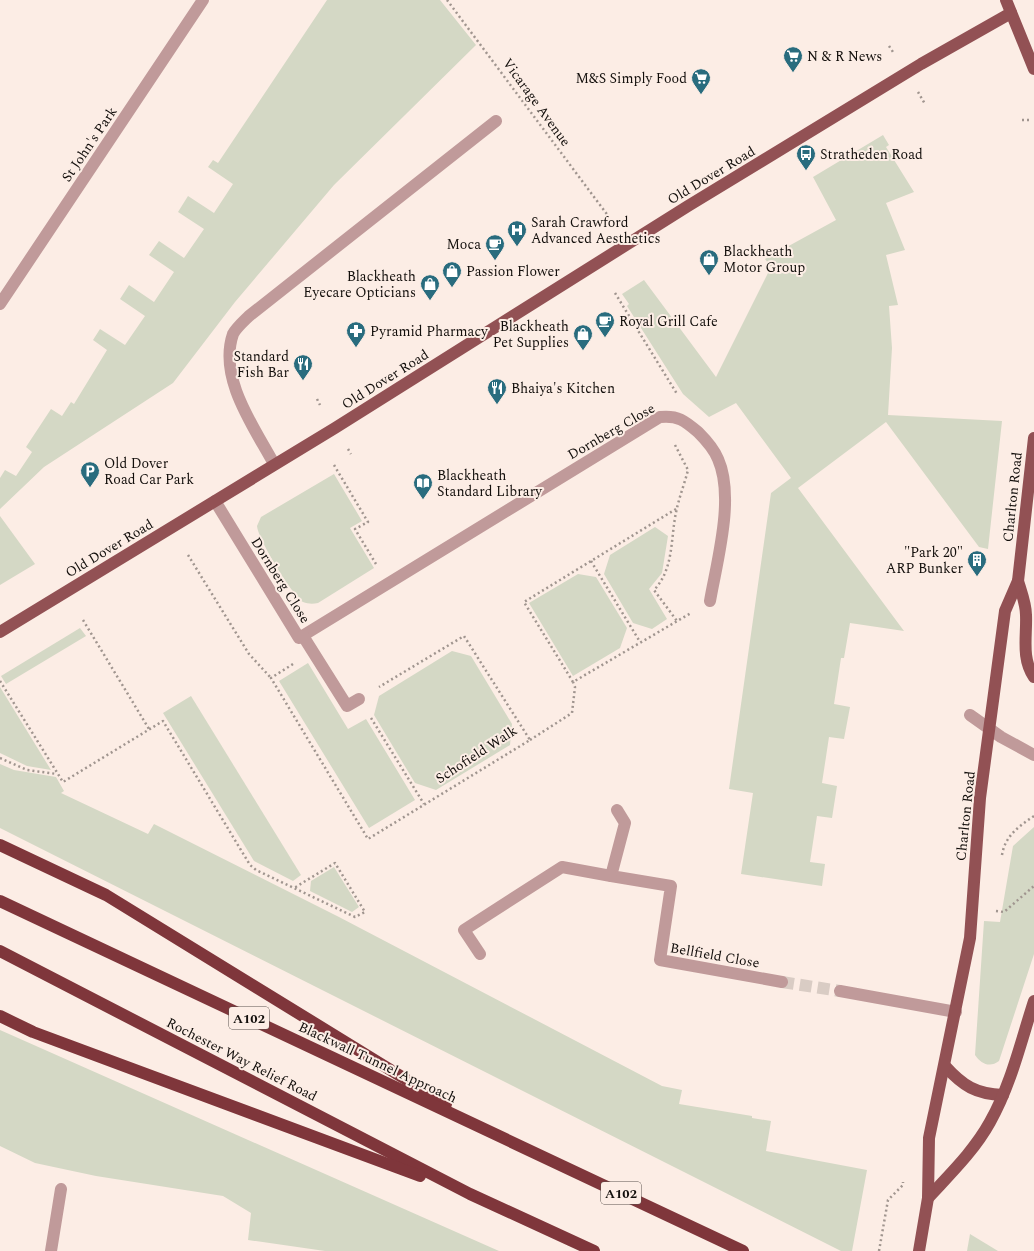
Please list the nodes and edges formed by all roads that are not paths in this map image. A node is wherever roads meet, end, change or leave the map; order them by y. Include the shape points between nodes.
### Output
1 (203, 0) edge
2 (1006, 0) edge
3 (1011, 13) junction
4 (1034, 69) edge
5 (496, 121) dead end
6 (0, 304) edge
7 (1034, 438) edge
8 (274, 464) junction
9 (215, 501) junction
10 (1018, 581) junction
11 (710, 601) road end
12 (0, 632) edge
13 (303, 636) junction
14 (1034, 677) edge
15 (359, 699) road end
16 (970, 715) dead end
17 (991, 730) junction
18 (1034, 755) edge
19 (617, 810) dead end
20 (0, 845) edge
21 (610, 876) junction
22 (0, 901) edge
23 (0, 951) edge
24 (480, 954) dead end
25 (782, 982) tunnel mouth
26 (840, 991) tunnel mouth
27 (1034, 1001) edge
28 (956, 1012) junction
29 (0, 1016) edge
30 (945, 1066) junction
31 (1003, 1095) junction
32 (498, 1136) junction
33 (62, 1189) dead end
34 (470, 1194) junction
35 (928, 1198) junction
36 (51, 1251) edge
37 (594, 1251) edge
38 (744, 1251) edge
39 (919, 1251) edge

1 - 6 street, St John's Park
2 - 3 main road
3 - 4 main road
3 - 8 main road, Old Dover Road via 921,64 688,206
5 - 8 street via 249,316 234,333 228,354 230,372 238,396
7 - 10 main road, Charlton Road
8 - 9 main road, Old Dover Road
9 - 12 main road, Old Dover Road
9 - 13 street, Dornberg Close via 300,638
10 - 14 main road via 1026,614 1024,644
10 - 17 main road, Charlton Road via 1005,611
11 - 13 street, Dornberg Close via 724,517 726,495 723,474 709,444 686,422 672,415 660,417
13 - 15 street via 348,706
16 - 17 street
17 - 18 street
17 - 28 main road, Charlton Road via 980,798 970,938
19 - 21 street via 625,823
20 - 32 highway via 106,895
21 - 24 street, Bellfield Close via 562,867 464,930
21 - 25 street, Bellfield Close via 671,886 660,960
22 - 32 highway, Blackwall Tunnel Approach / A102
23 - 34 highway, Rochester Way Relief Road
26 - 28 street
27 - 31 main road
28 - 30 main road, Charlton Road
29 - 34 highway via 33,1032
30 - 31 main road via 970,1088 987,1094
30 - 35 main road, Charlton Road via 929,1138
31 - 35 main road via 972,1150
32 - 38 highway, Blackwall Tunnel Approach / A102
33 - 36 street
34 - 37 highway
35 - 39 main road, Charlton Road

